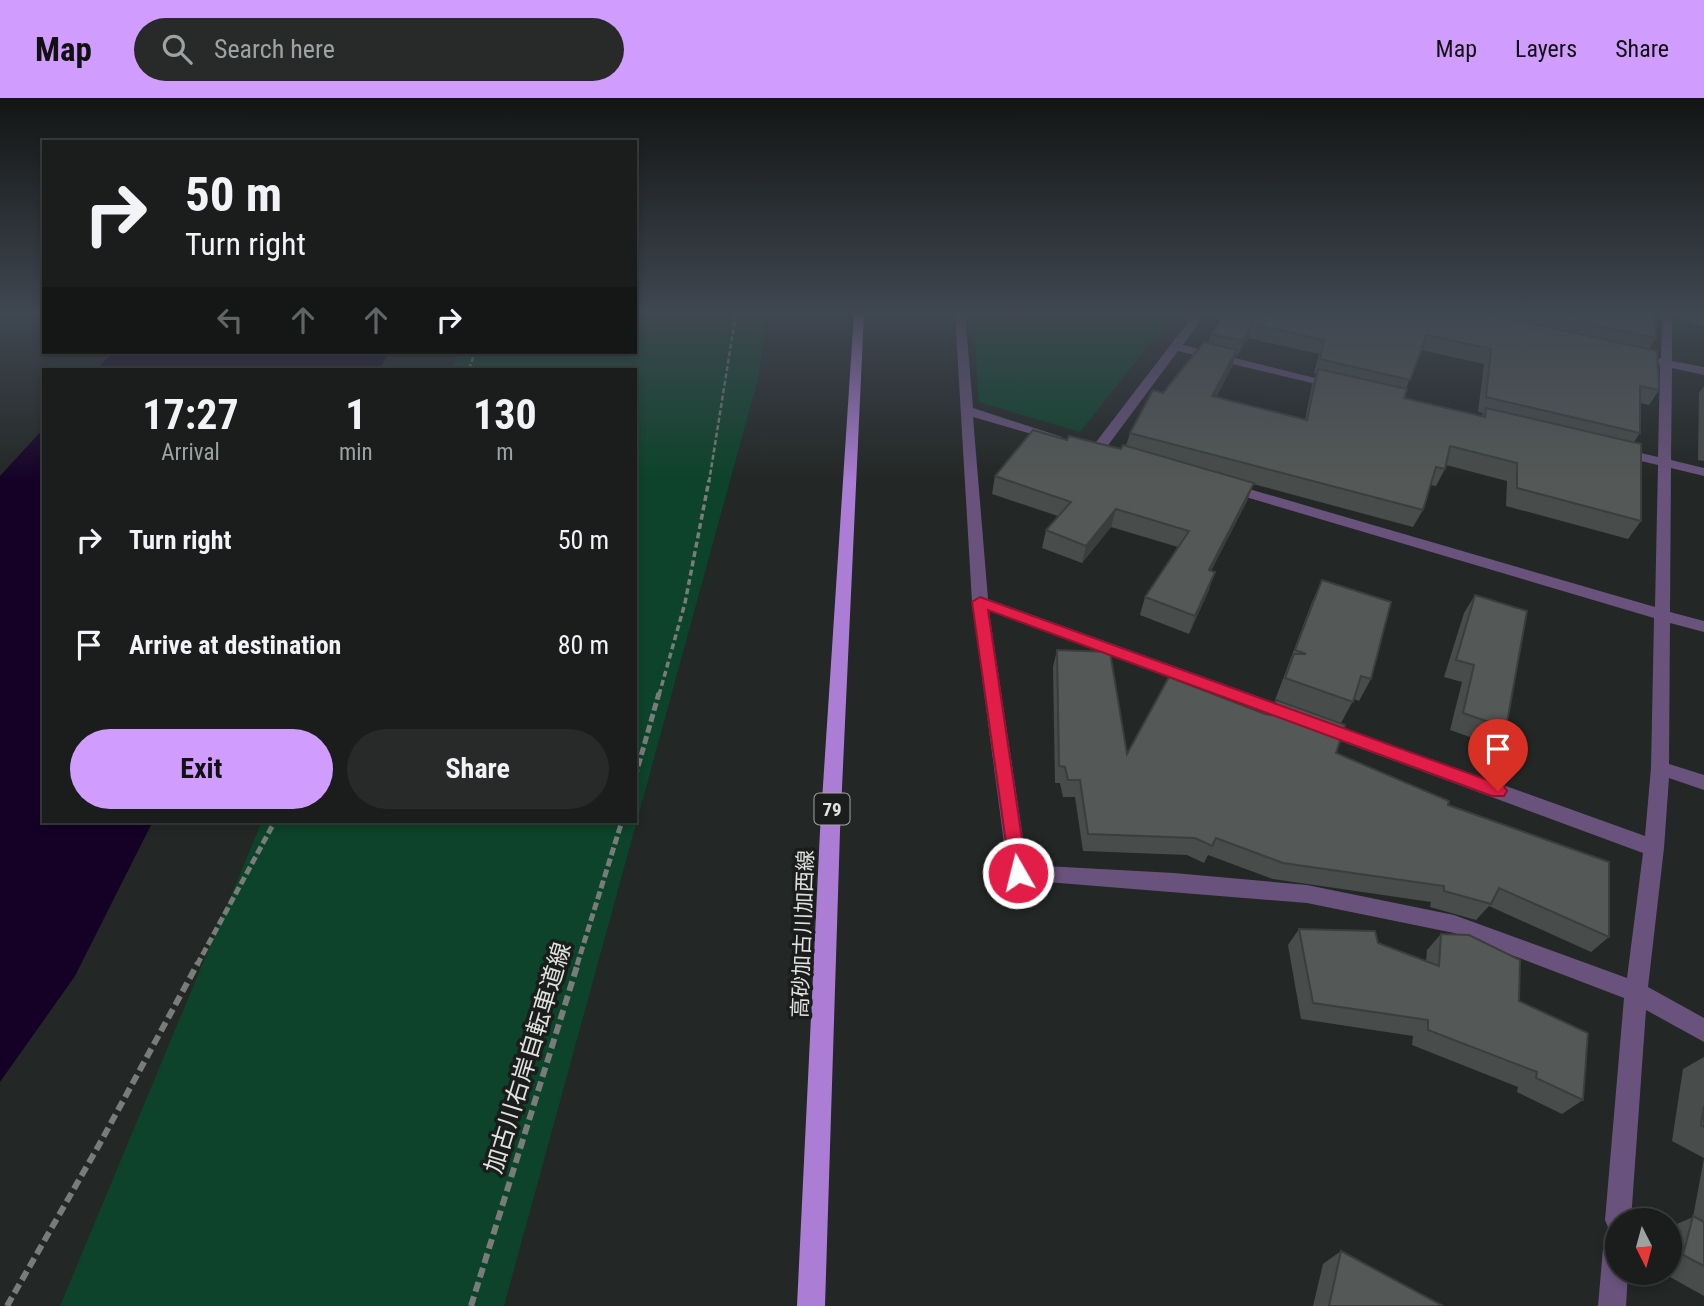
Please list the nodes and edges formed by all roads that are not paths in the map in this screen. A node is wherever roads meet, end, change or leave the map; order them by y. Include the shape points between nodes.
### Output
1 (856, 369) edge
2 (965, 369) edge
3 (1158, 369) edge
4 (1271, 369) edge
5 (1668, 369) edge
6 (1353, 389) edge
7 (968, 411) junction
8 (1609, 450) edge
9 (1664, 463) junction
10 (1704, 472) edge
11 (1216, 484) edge
12 (980, 602) junction
13 (1663, 615) junction
14 (1704, 627) edge
15 (1660, 768) junction
16 (1704, 783) edge
17 (1654, 848) junction
18 (1636, 992) junction
19 (1704, 1031) edge
20 (1619, 1208) edge
21 (1614, 1285) edge
22 (811, 1306) edge
23 (1612, 1306) edge

1 - 22 main road, 高砂加古川加西線 / 79
2 - 7 street
3 - 7 street via 1092,447
4 - 6 street
5 - 9 street
7 - 12 street
8 - 9 street
9 - 10 street
9 - 13 street
11 - 13 street
12 - 17 street
12 - 18 street via 1018,873 1307,894 1454,924
13 - 14 street
13 - 15 street
15 - 16 street
15 - 17 street
17 - 18 street
18 - 19 street
18 - 20 street
21 - 23 street

